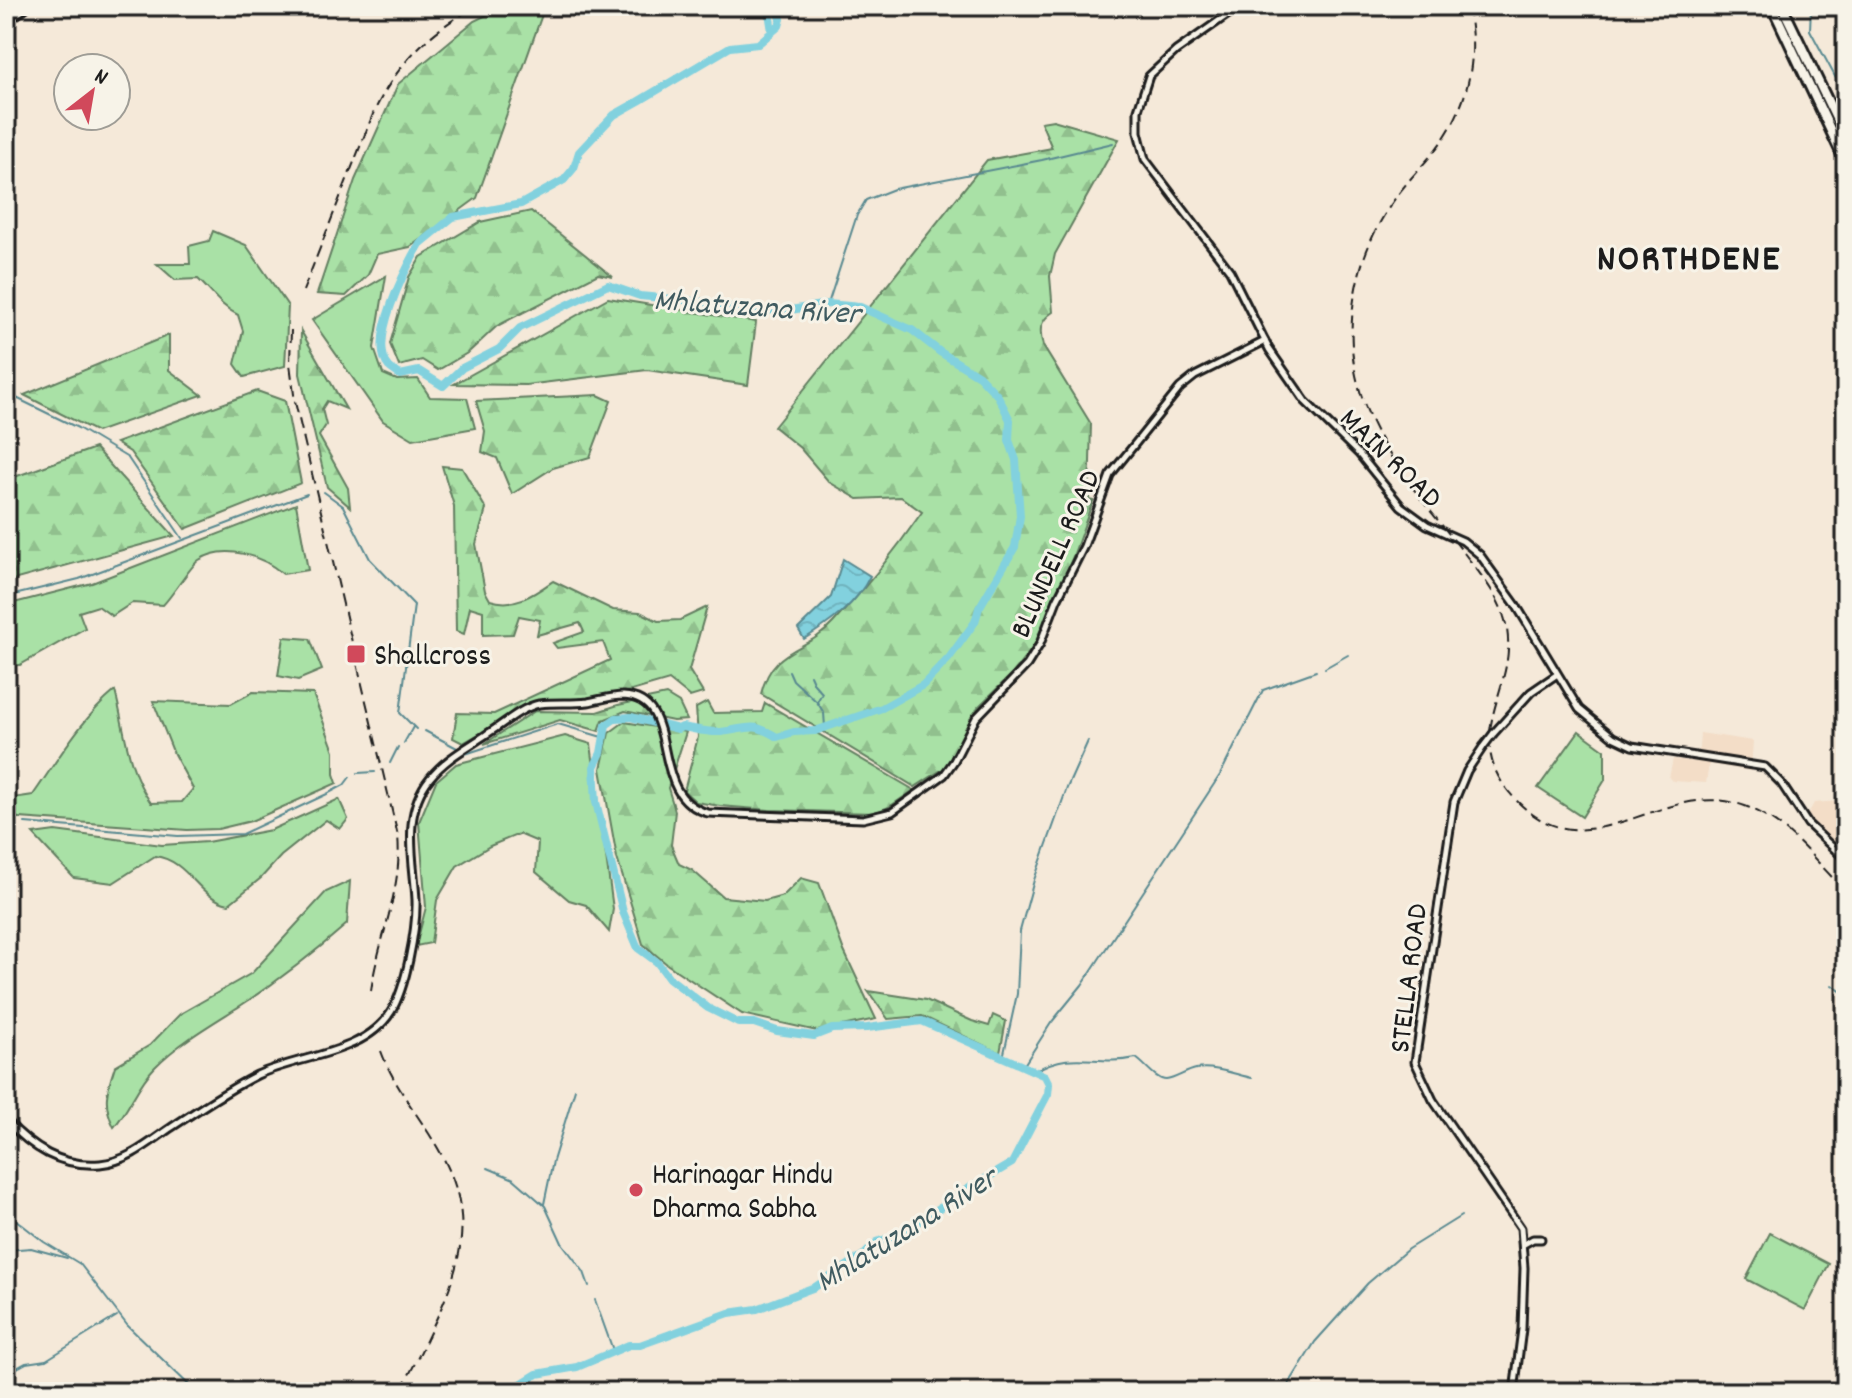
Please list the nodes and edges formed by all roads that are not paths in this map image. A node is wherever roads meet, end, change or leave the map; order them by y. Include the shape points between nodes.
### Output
1 (28, 6) edge
2 (1240, 6) edge
3 (1772, 6) edge
4 (1782, 6) edge
5 (6, 23) edge
6 (1846, 139) edge
7 (1846, 163) edge
8 (1265, 341) junction
9 (1556, 675) junction
10 (1846, 860) edge
11 (6, 1120) edge
12 (1541, 1239) dead end
13 (1524, 1245) junction
14 (1514, 1392) edge

1 - 5 main road
2 - 8 main road, MAIN ROAD via 1149,76 1140,99 1138,132 1145,159 1230,271
3 - 7 highway
4 - 6 highway
8 - 9 main road, MAIN ROAD via 1305,401 1359,454 1401,506 1480,555
8 - 11 main road, BLUNDELL ROAD via 1184,383 1122,458 1034,655 976,718 954,761 936,782 892,812 873,818 708,813 679,795 656,716 642,702 620,696 537,705 468,746 432,774 420,792 411,866 415,914 400,989 391,1012 369,1034 245,1081 114,1162 78,1164 53,1157
9 - 10 main road, MAIN ROAD via 1583,713 1625,744 1765,767 1808,824
9 - 13 main road, STELLA ROAD, bridge via 1531,692 1493,734 1467,771 1454,802 1415,1062 1433,1100 1518,1223
12 - 13 main road
13 - 14 main road, STELLA ROAD

